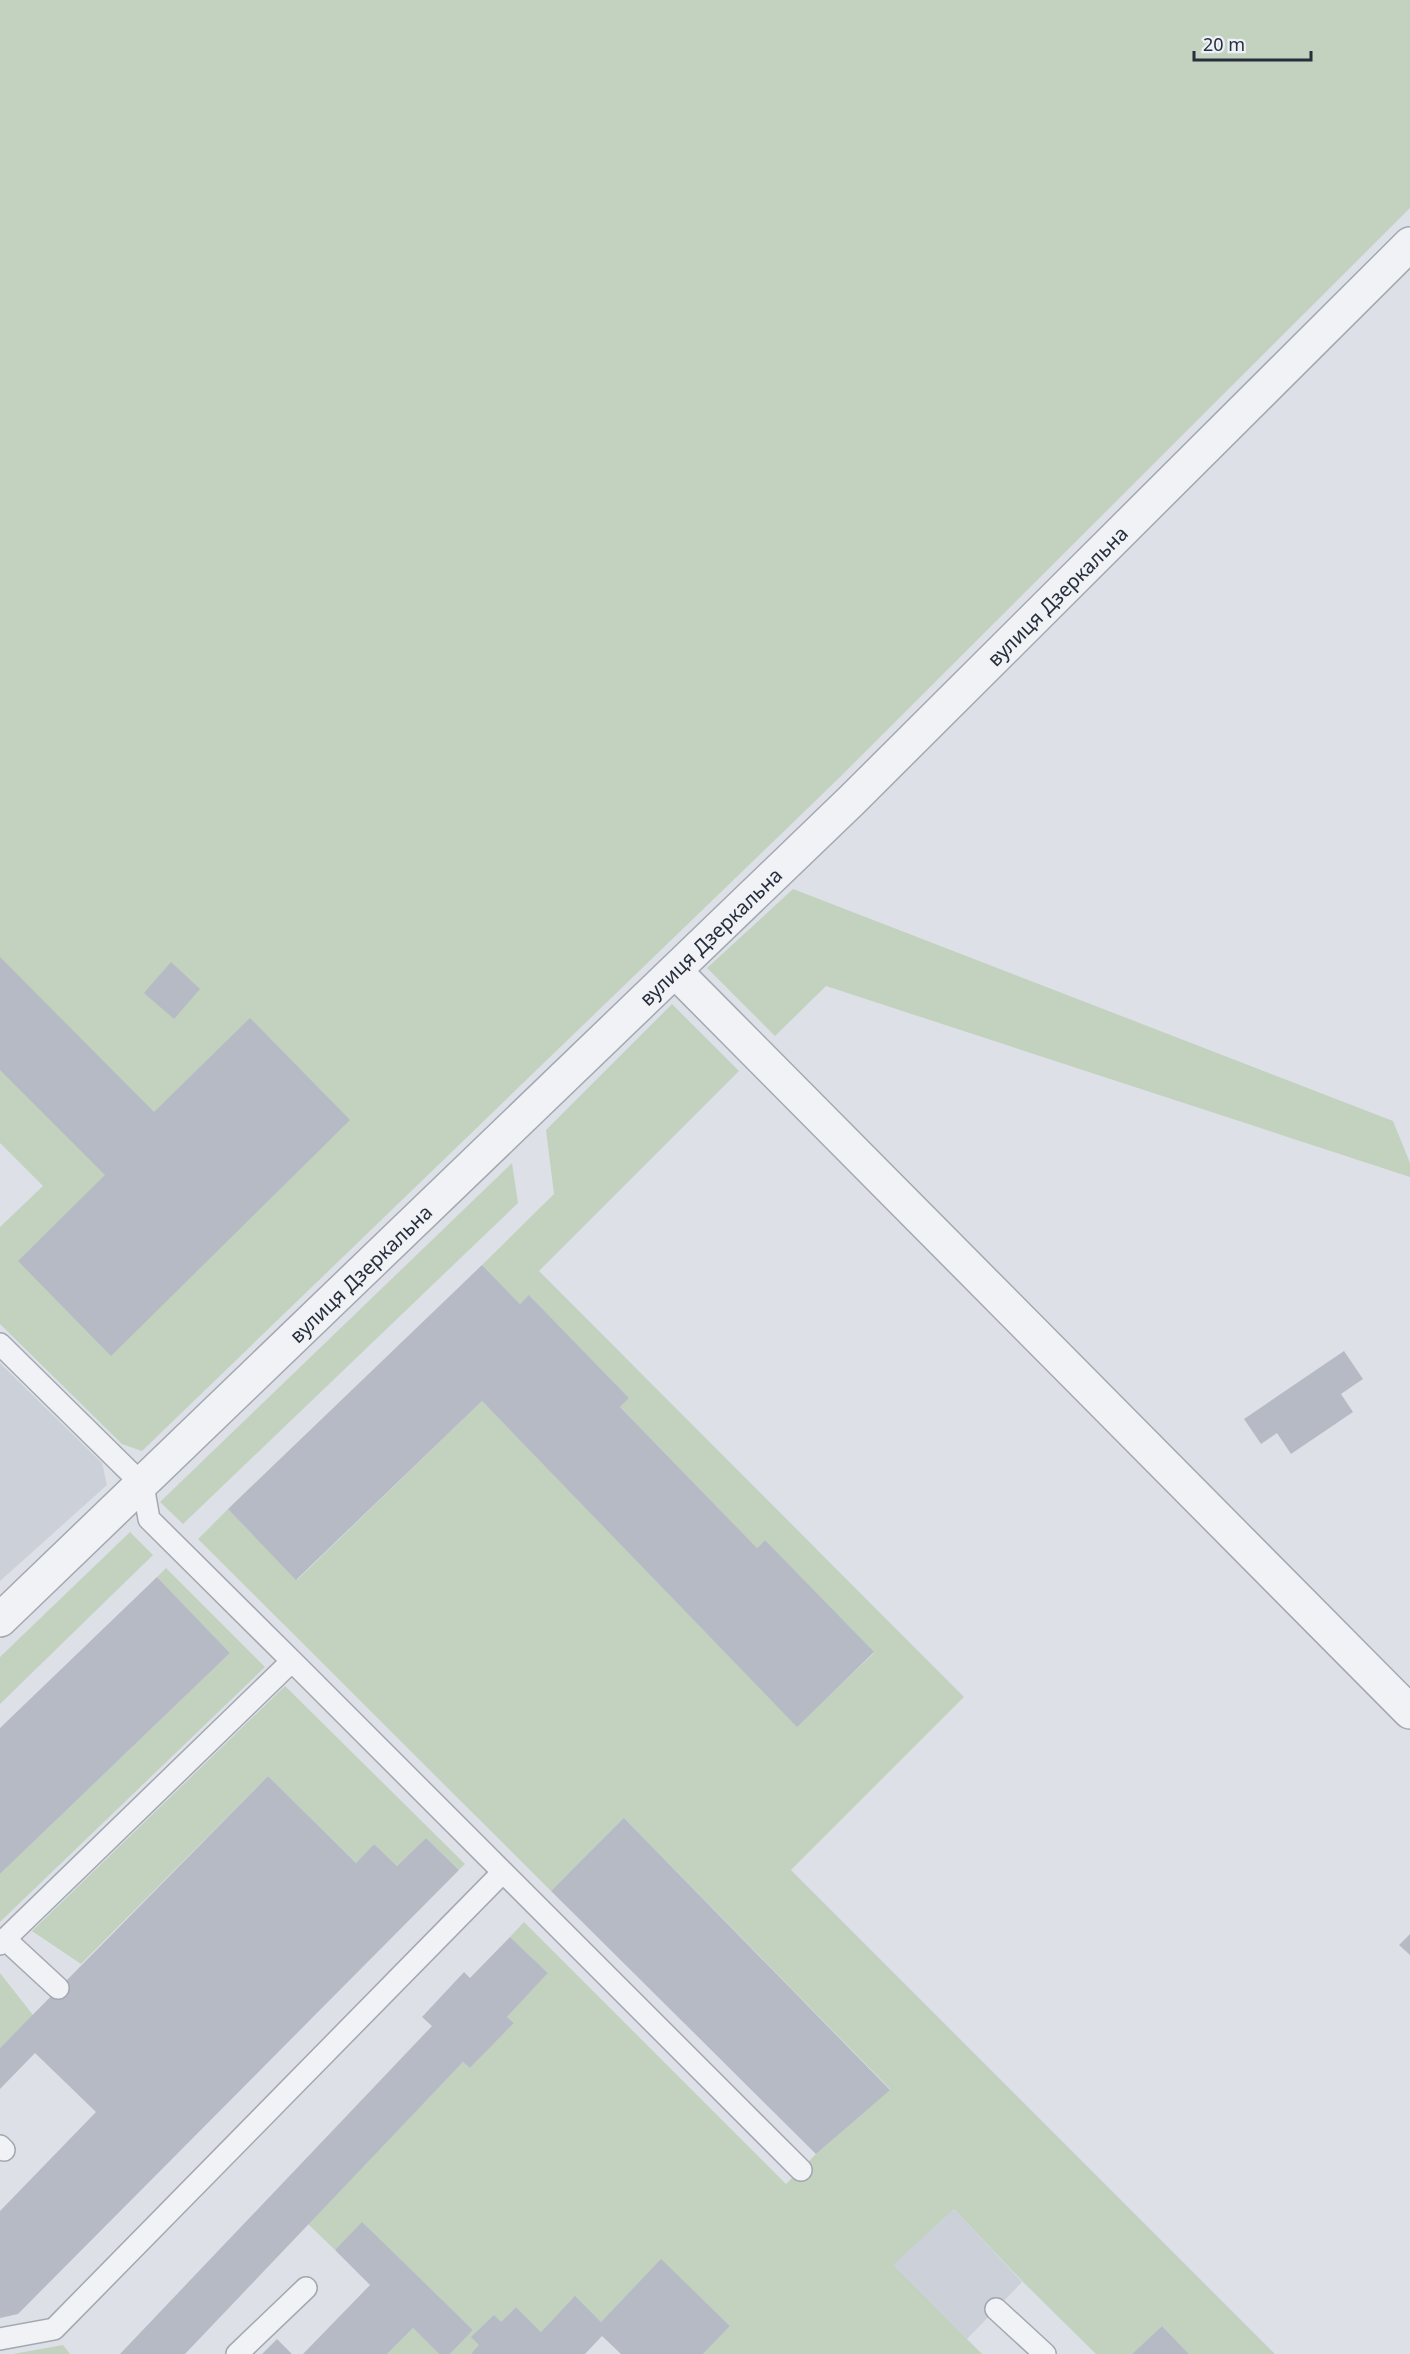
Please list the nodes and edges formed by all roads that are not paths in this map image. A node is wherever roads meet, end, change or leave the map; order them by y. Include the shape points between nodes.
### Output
1 (1410, 244) edge
2 (675, 971) junction
3 (0, 1344) edge
4 (143, 1485) junction
5 (0, 1620) edge
6 (292, 1661) junction
7 (1410, 1712) edge
8 (503, 1872) junction
9 (2, 1942) edge
10 (58, 1988) dead end
11 (801, 2170) dead end
12 (306, 2288) dead end
13 (996, 2309) dead end
14 (0, 2339) edge
15 (237, 2354) edge
16 (1046, 2354) edge

1 - 2 street, вулиця Дзеркальна
2 - 4 street, вулиця Дзеркальна
2 - 7 street
3 - 4 lane
4 - 5 street, вулиця Дзеркальна
4 - 6 lane via 149,1519
6 - 8 lane
6 - 9 lane
8 - 11 lane
8 - 14 lane via 54,2329
9 - 10 lane
12 - 15 lane
13 - 16 lane

